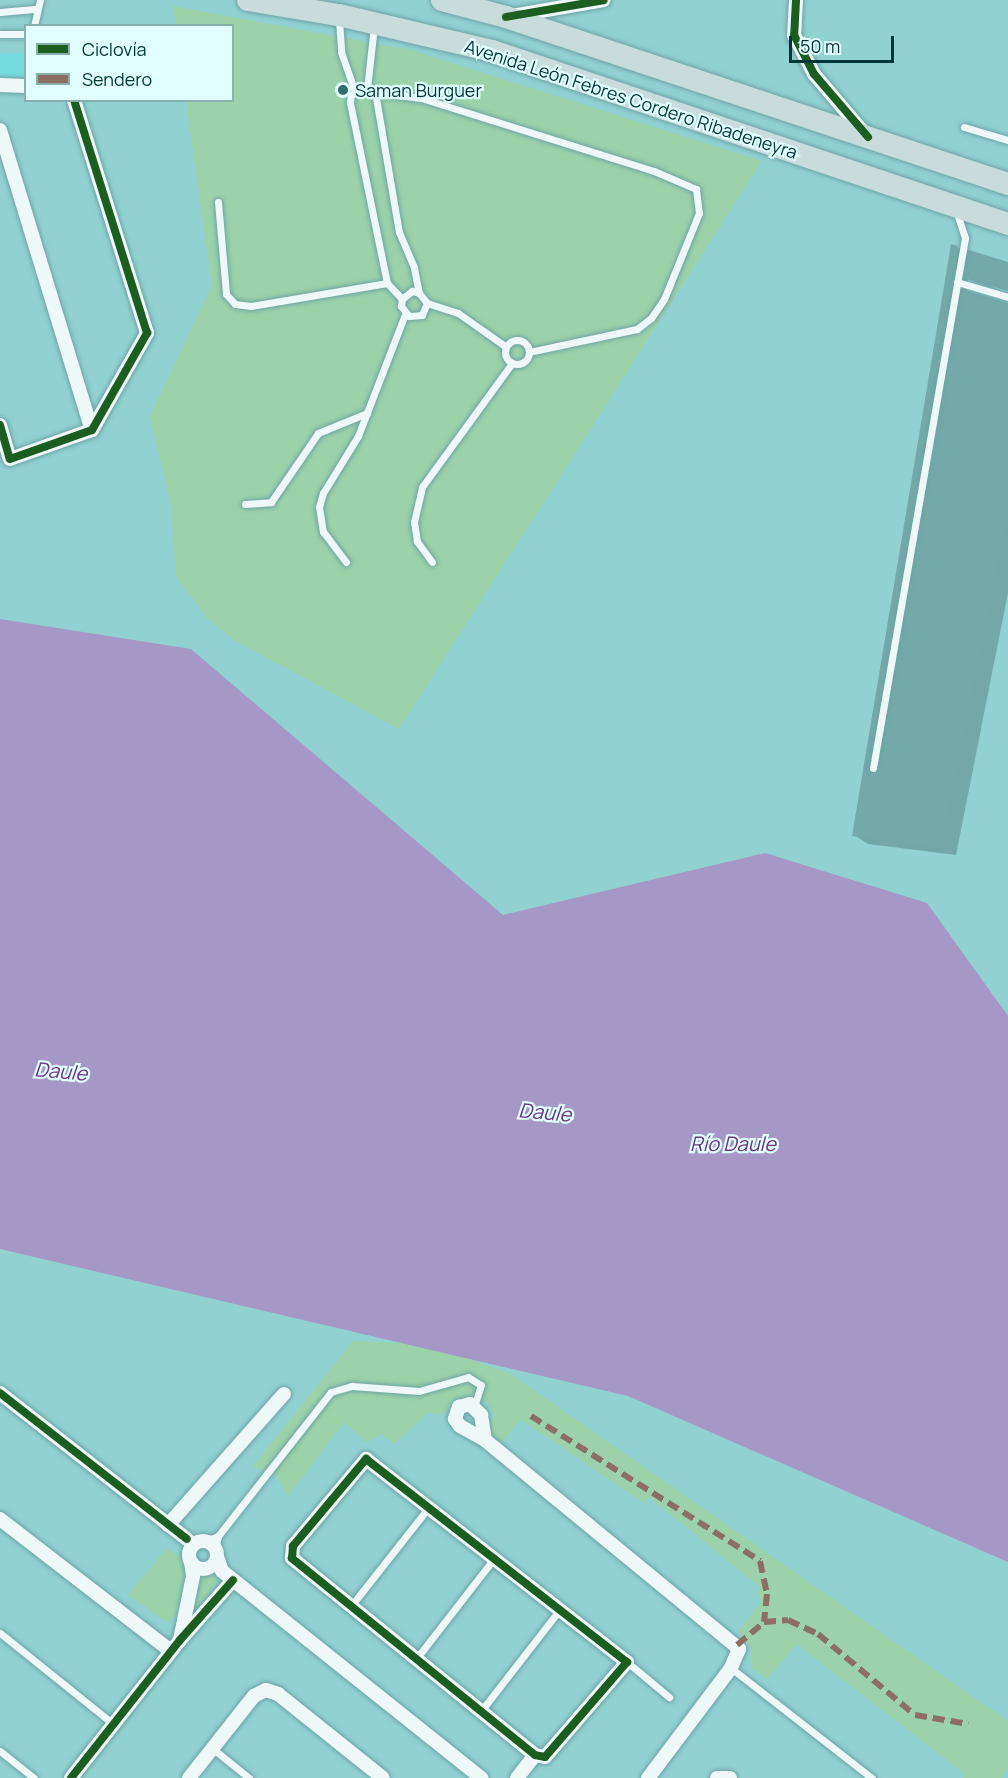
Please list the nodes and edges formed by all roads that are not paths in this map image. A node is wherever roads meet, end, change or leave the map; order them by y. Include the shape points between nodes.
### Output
1 (40, 0) edge
2 (248, 0) edge
3 (442, 0) edge
4 (604, 0) edge
5 (796, 0) edge
6 (37, 9) junction
7 (0, 12) edge
8 (339, 15) junction
9 (506, 17) junction
10 (375, 23) junction
11 (34, 24) edge
12 (0, 34) edge
13 (24, 34) edge
14 (0, 85) edge
15 (24, 86) edge
16 (366, 89) junction
17 (355, 92) junction
18 (375, 92) junction
19 (76, 102) edge
20 (964, 127) dead end
21 (0, 130) edge
22 (868, 137) junction
23 (1008, 140) edge
24 (1008, 184) edge
25 (218, 202) dead end
26 (954, 206) junction
27 (1008, 224) edge
28 (957, 282) junction
29 (387, 283) junction
30 (419, 293) junction
31 (1008, 297) edge
32 (402, 299) junction
33 (427, 303) junction
34 (405, 314) junction
35 (505, 346) junction
36 (529, 352) junction
37 (512, 363) junction
38 (368, 413) junction
39 (0, 426) edge
40 (92, 430) junction
41 (5, 460) edge
42 (245, 504) dead end
43 (346, 561) dead end
44 (432, 562) dead end
45 (873, 768) dead end
46 (0, 1393) edge
47 (284, 1394) dead end
48 (474, 1406) junction
49 (485, 1440) junction
50 (430, 1505) junction
51 (0, 1519) edge
52 (168, 1525) junction
53 (203, 1547) junction
54 (495, 1557) junction
55 (228, 1576) junction
56 (351, 1606) junction
57 (560, 1610) junction
58 (0, 1633) edge
59 (180, 1640) junction
60 (171, 1651) junction
61 (416, 1659) junction
62 (627, 1662) junction
63 (731, 1668) junction
64 (669, 1697) dead end
65 (481, 1711) junction
66 (113, 1724) junction
67 (212, 1749) junction
68 (0, 1751) edge
69 (536, 1755) junction
70 (34, 1778) edge
71 (71, 1778) edge
72 (189, 1778) edge
73 (249, 1778) edge
74 (383, 1778) edge
75 (481, 1778) edge
76 (517, 1778) edge
77 (648, 1778) edge
78 (717, 1778) edge
79 (730, 1778) edge
80 (872, 1778) edge

1 - 6 lane
2 - 8 highway, Avenida León Febres Cordero Ribadeneyra
3 - 9 highway, Avenida León Febres Cordero Ribadeneyra
4 - 9 street
5 - 22 street via 794,34 814,74
6 - 7 lane
6 - 11 lane
8 - 10 highway, Avenida León Febres Cordero Ribadeneyra
8 - 17 lane via 341,52
9 - 22 highway, Avenida León Febres Cordero Ribadeneyra
10 - 16 lane
10 - 26 highway, Avenida León Febres Cordero Ribadeneyra via 492,51
12 - 13 lane
14 - 15 street
16 - 17 lane
16 - 18 lane
17 - 29 lane via 350,102
18 - 30 lane via 393,207
18 - 36 lane via 421,98 654,171 696,189 699,213 664,299 651,318 637,329
19 - 40 street via 147,326 145,341
20 - 23 lane
21 - 40 street
22 - 24 highway, Avenida León Febres Cordero Ribadeneyra
25 - 29 lane via 226,294 235,304 250,306
26 - 27 highway, Avenida León Febres Cordero Ribadeneyra
26 - 28 lane via 965,237
28 - 31 lane
28 - 45 lane
29 - 32 lane
30 - 32 lane via 412,291
30 - 33 lane
32 - 34 lane
33 - 34 lane via 422,315
33 - 35 lane via 458,313
34 - 38 lane
35 - 36 lane via 517,339 526,343
35 - 37 lane via 505,356
36 - 37 lane via 524,362
37 - 44 lane via 422,487 415,506 415,531 417,541
38 - 42 lane via 318,433 271,502
38 - 43 lane via 319,507 323,532
39 - 41 street
40 - 41 street
46 - 52 street
47 - 52 street
48 - 49 street via 481,1414
48 - 49 street via 462,1405 455,1419
48 - 53 lane via 481,1385 468,1377 419,1391 352,1386 331,1392
49 - 63 street via 733,1641 739,1653
50 - 54 street
50 - 56 lane
50 - 56 street via 374,1462 362,1460 292,1546 294,1561
51 - 60 street
52 - 53 street
53 - 55 street
53 - 55 street via 205,1569
53 - 59 street
54 - 57 street
54 - 61 lane
55 - 59 street
55 - 75 street
56 - 61 street
57 - 62 street
57 - 65 lane
58 - 66 lane
59 - 60 street
60 - 66 street
61 - 65 street
62 - 64 lane
62 - 69 street via 549,1754
63 - 77 street
63 - 80 lane
65 - 69 street
66 - 71 street
67 - 72 street
67 - 73 lane
67 - 74 street via 254,1696 273,1691
68 - 70 lane
69 - 76 street
78 - 79 street

